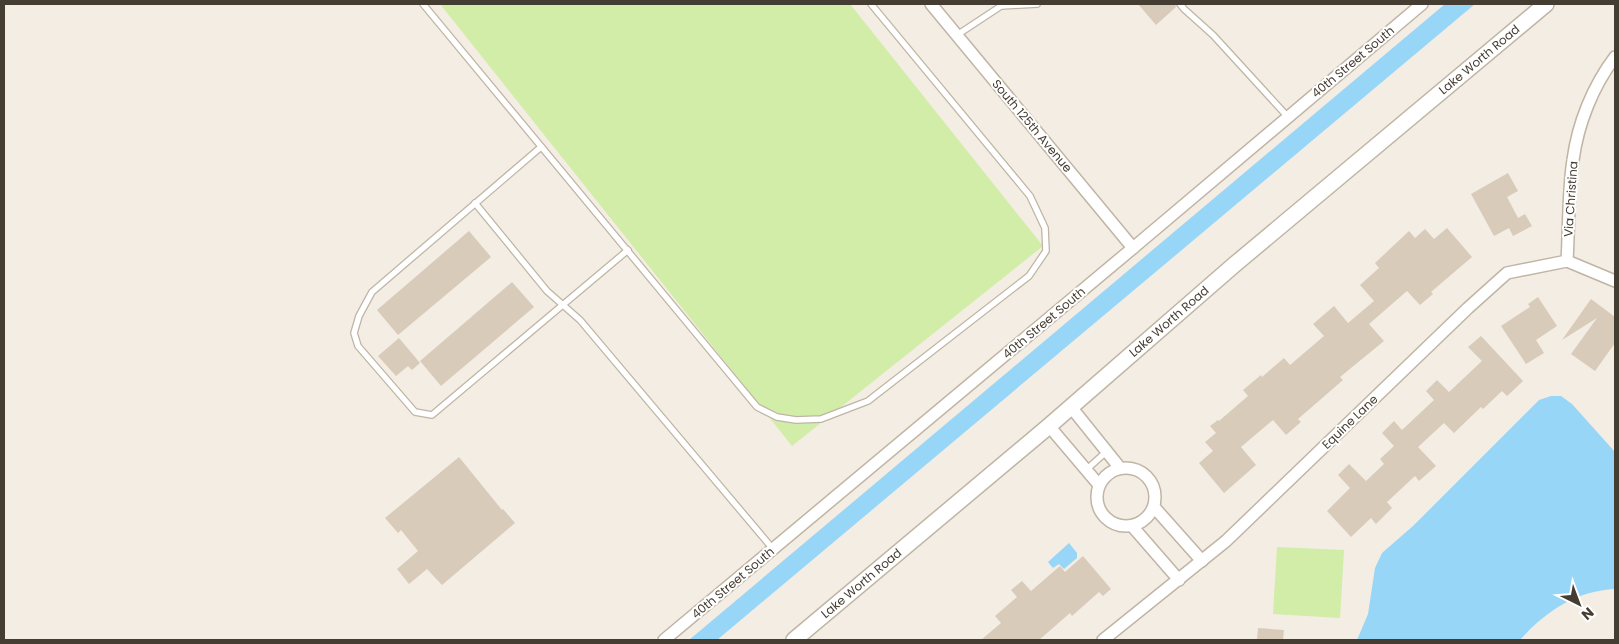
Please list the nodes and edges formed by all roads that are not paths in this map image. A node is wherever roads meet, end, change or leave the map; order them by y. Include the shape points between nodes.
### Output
1 (423, 4) edge
2 (871, 4) edge
3 (931, 4) edge
4 (1037, 4) edge
5 (1180, 4) edge
6 (1422, 4) edge
7 (1546, 4) edge
8 (957, 35) junction
9 (1615, 57) edge
10 (1288, 117) junction
11 (541, 147) junction
12 (475, 203) junction
13 (1133, 248) junction
14 (628, 250) junction
15 (1567, 261) junction
16 (1615, 281) edge
17 (563, 305) junction
18 (1070, 407) junction
19 (1049, 426) junction
20 (1106, 452) junction
21 (1120, 468) junction
22 (1086, 470) junction
23 (1099, 485) junction
24 (1154, 506) junction
25 (1132, 526) junction
26 (773, 549) junction
27 (1202, 561) junction
28 (1179, 580) junction
29 (664, 640) edge
30 (794, 640) edge
31 (1103, 640) edge

1 - 11 lane
2 - 14 lane via 1030,196 1045,228 1046,251 1029,276 868,401 820,419 796,420 777,417 757,407
3 - 8 street, South 125th Avenue
4 - 8 lane via 1001,6
5 - 10 lane
6 - 10 street, 40th Street South
7 - 18 street, Lake Worth Road
8 - 13 street, South 125th Avenue
9 - 15 street, Via Christina via 1584,114 1575,151
10 - 13 street, 40th Street South
11 - 12 lane
11 - 14 lane
12 - 17 lane via 547,291
12 - 17 lane via 372,292 354,333 364,353 415,412 432,415
13 - 26 street, 40th Street South
14 - 17 lane
15 - 16 street
15 - 27 street, Equine Lane via 1507,273
17 - 26 lane via 580,320
18 - 19 street, Lake Worth Road
18 - 20 street
19 - 22 street
19 - 30 street, Lake Worth Road
20 - 21 street
20 - 22 lane
21 - 23 street via 1104,477
21 - 24 street via 1140,471 1148,478 1155,496
22 - 23 street
23 - 25 street via 1096,494 1100,512 1114,524
24 - 25 street via 1149,515
24 - 27 street
25 - 28 street
26 - 29 street, 40th Street South
27 - 28 street, Equine Lane
28 - 31 street, Equine Lane

